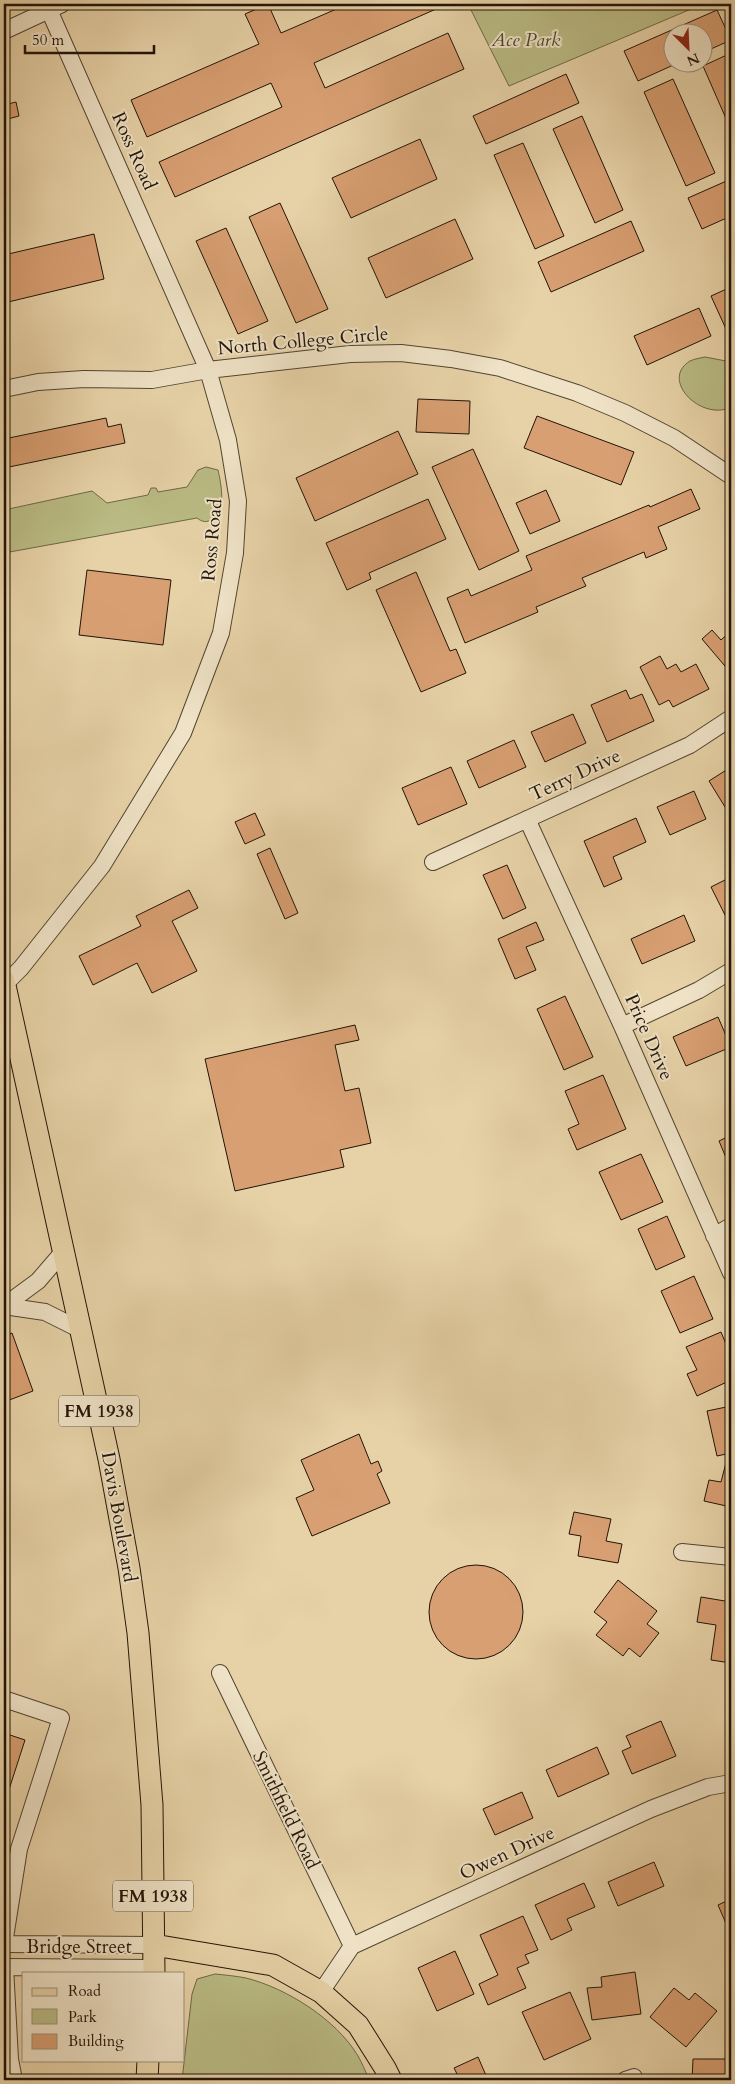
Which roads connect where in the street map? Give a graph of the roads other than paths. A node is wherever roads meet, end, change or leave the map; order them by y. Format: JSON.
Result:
{"nodes":[{"id":1,"x":55,"y":7,"type":"edge"},
{"id":2,"x":4,"y":31,"type":"edge"},
{"id":3,"x":208,"y":370,"type":"junction"},
{"id":4,"x":4,"y":389,"type":"edge"},
{"id":5,"x":731,"y":476,"type":"edge"},
{"id":6,"x":731,"y":718,"type":"edge"},
{"id":7,"x":527,"y":819,"type":"junction"},
{"id":8,"x":433,"y":862,"type":"dead end"},
{"id":9,"x":731,"y":971,"type":"edge"},
{"id":10,"x":4,"y":982,"type":"edge"},
{"id":11,"x":622,"y":1026,"type":"junction"},
{"id":12,"x":731,"y":1226,"type":"edge"},
{"id":13,"x":714,"y":1236,"type":"junction"},
{"id":14,"x":64,"y":1252,"type":"junction"},
{"id":15,"x":731,"y":1273,"type":"edge"},
{"id":16,"x":81,"y":1330,"type":"junction"},
{"id":17,"x":682,"y":1552,"type":"dead end"},
{"id":18,"x":731,"y":1557,"type":"edge"},
{"id":19,"x":220,"y":1674,"type":"dead end"},
{"id":20,"x":4,"y":1699,"type":"edge"},
{"id":21,"x":731,"y":1783,"type":"edge"},
{"id":22,"x":4,"y":1944,"type":"edge"},
{"id":23,"x":154,"y":1945,"type":"junction"},
{"id":24,"x":352,"y":1946,"type":"junction"},
{"id":25,"x":199,"y":1953,"type":"junction"},
{"id":26,"x":5,"y":1967,"type":"edge"},
{"id":27,"x":154,"y":1970,"type":"edge"},
{"id":28,"x":321,"y":1992,"type":"junction"},
{"id":29,"x":148,"y":2062,"type":"edge"},
{"id":30,"x":14,"y":2080,"type":"edge"},
{"id":31,"x":147,"y":2080,"type":"edge"},
{"id":32,"x":390,"y":2080,"type":"edge"}],
"edges":[{"from":1,"to":2,"type":"street"},
{"from":1,"to":3,"type":"street","name":"Ross Road"},
{"from":3,"to":4,"type":"street","name":"North College Circle"},
{"from":3,"to":5,"type":"street","name":"North College Circle"},
{"from":3,"to":10,"type":"street","name":"Ross Road"},
{"from":6,"to":7,"type":"street","name":"Terry Drive"},
{"from":7,"to":8,"type":"street","name":"Terry Drive"},
{"from":7,"to":11,"type":"street","name":"Price Drive"},
{"from":9,"to":11,"type":"street"},
{"from":10,"to":14,"type":"main road","name":"Davis Boulevard","number":"FM 1938"},
{"from":11,"to":13,"type":"street","name":"Price Drive"},
{"from":12,"to":13,"type":"street"},
{"from":13,"to":15,"type":"street","name":"Price Drive"},
{"from":14,"to":16,"type":"main road","name":"Davis Boulevard","number":"FM 1938"},
{"from":14,"to":16,"type":"street"},
{"from":16,"to":23,"type":"main road","name":"Davis Boulevard","number":"FM 1938"},
{"from":17,"to":18,"type":"street"},
{"from":19,"to":24,"type":"street","name":"Smithfield Road"},
{"from":20,"to":22,"type":"street"},
{"from":21,"to":24,"type":"street","name":"Owen Drive"},
{"from":22,"to":23,"type":"street","name":"Bridge Street"},
{"from":23,"to":25,"type":"main road"},
{"from":23,"to":27,"type":"main road","name":"Davis Boulevard","number":"FM 1938"},
{"from":24,"to":28,"type":"street"},
{"from":25,"to":27,"type":"main road"},
{"from":25,"to":28,"type":"main road"},
{"from":26,"to":27,"type":"street","name":"Bridge Street"},
{"from":26,"to":30,"type":"street"},
{"from":28,"to":32,"type":"main road"},
{"from":29,"to":31,"type":"main road"}]}
